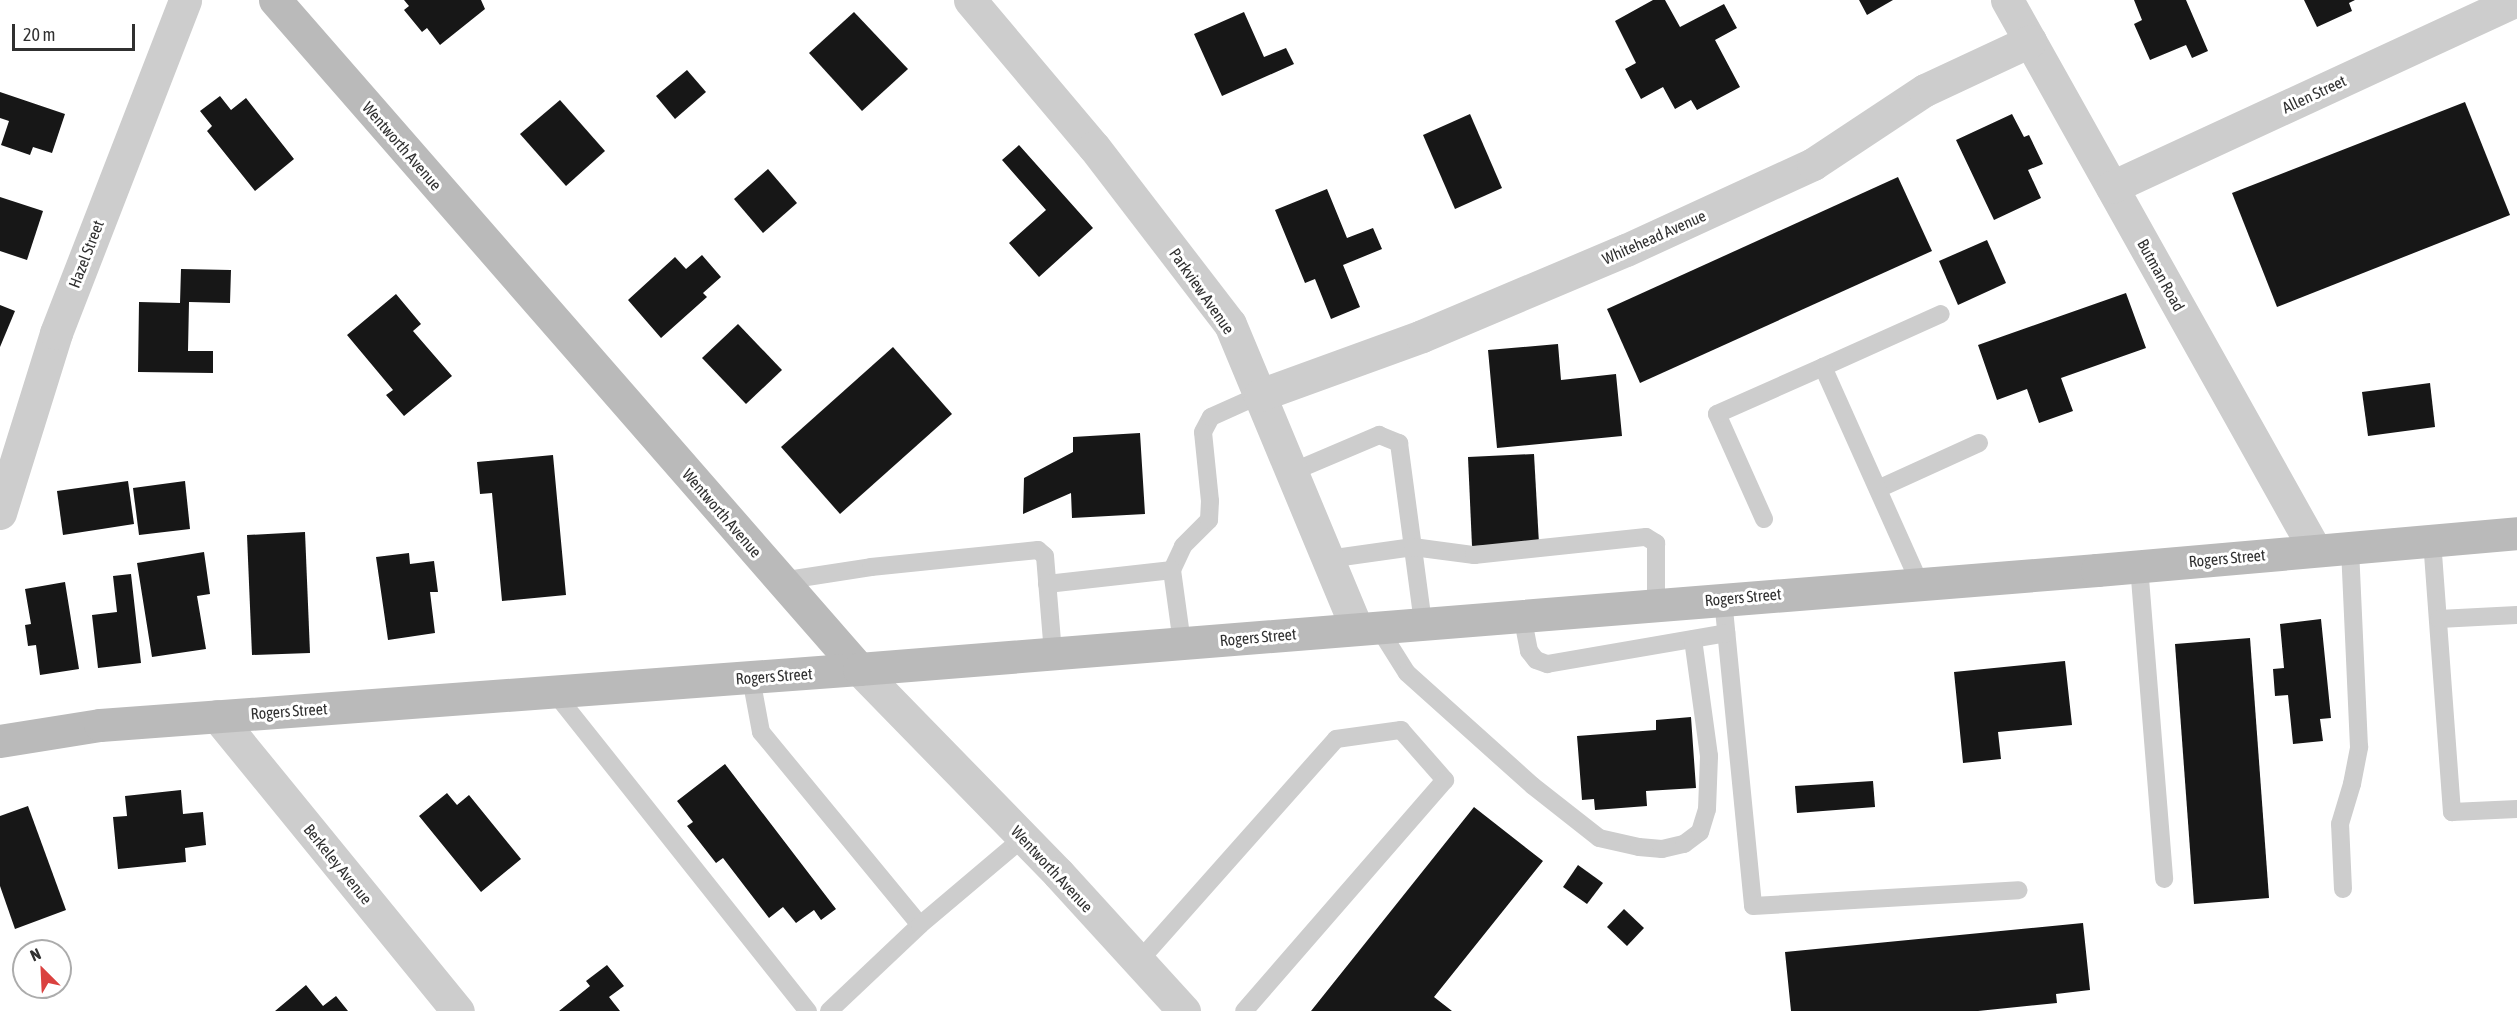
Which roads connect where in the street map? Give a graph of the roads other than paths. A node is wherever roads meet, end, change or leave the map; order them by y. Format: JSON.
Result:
{"nodes":[{"id":1,"x":185,"y":0,"type":"edge"},
{"id":2,"x":275,"y":0,"type":"edge"},
{"id":3,"x":970,"y":0,"type":"edge"},
{"id":4,"x":2007,"y":0,"type":"edge"},
{"id":5,"x":2517,"y":0,"type":"edge"},
{"id":6,"x":2030,"y":41,"type":"junction"},
{"id":7,"x":2112,"y":187,"type":"junction"},
{"id":8,"x":1941,"y":314,"type":"dead end"},
{"id":9,"x":1823,"y":367,"type":"junction"},
{"id":10,"x":1260,"y":395,"type":"junction"},
{"id":11,"x":1979,"y":444,"type":"dead end"},
{"id":12,"x":1292,"y":472,"type":"junction"},
{"id":13,"x":1878,"y":489,"type":"junction"},
{"id":14,"x":0,"y":513,"type":"edge"},
{"id":15,"x":1764,"y":519,"type":"dead end"},
{"id":16,"x":2517,"y":532,"type":"edge"},
{"id":17,"x":2432,"y":540,"type":"junction"},
{"id":18,"x":2350,"y":547,"type":"junction"},
{"id":19,"x":1413,"y":548,"type":"junction"},
{"id":20,"x":2315,"y":550,"type":"junction"},
{"id":21,"x":1328,"y":559,"type":"junction"},
{"id":22,"x":2139,"y":566,"type":"junction"},
{"id":23,"x":1172,"y":570,"type":"junction"},
{"id":24,"x":781,"y":581,"type":"junction"},
{"id":25,"x":1919,"y":582,"type":"junction"},
{"id":26,"x":1047,"y":584,"type":"junction"},
{"id":27,"x":1723,"y":598,"type":"junction"},
{"id":28,"x":1656,"y":605,"type":"junction"},
{"id":29,"x":1522,"y":615,"type":"junction"},
{"id":30,"x":2517,"y":615,"type":"edge"},
{"id":31,"x":2439,"y":619,"type":"junction"},
{"id":32,"x":1423,"y":624,"type":"junction"},
{"id":33,"x":1367,"y":628,"type":"junction"},
{"id":34,"x":1726,"y":633,"type":"junction"},
{"id":35,"x":1693,"y":639,"type":"junction"},
{"id":36,"x":1182,"y":643,"type":"junction"},
{"id":37,"x":1053,"y":654,"type":"junction"},
{"id":38,"x":859,"y":669,"type":"junction"},
{"id":39,"x":751,"y":678,"type":"junction"},
{"id":40,"x":554,"y":692,"type":"junction"},
{"id":41,"x":217,"y":716,"type":"junction"},
{"id":42,"x":0,"y":741,"type":"edge"},
{"id":43,"x":2517,"y":809,"type":"edge"},
{"id":44,"x":1023,"y":838,"type":"junction"},
{"id":45,"x":2164,"y":879,"type":"dead end"},
{"id":46,"x":2343,"y":889,"type":"dead end"},
{"id":47,"x":2019,"y":890,"type":"dead end"},
{"id":48,"x":920,"y":925,"type":"junction"},
{"id":49,"x":1138,"y":961,"type":"junction"},
{"id":50,"x":458,"y":1011,"type":"edge"},
{"id":51,"x":808,"y":1011,"type":"edge"},
{"id":52,"x":829,"y":1011,"type":"edge"},
{"id":53,"x":1184,"y":1011,"type":"edge"},
{"id":54,"x":1244,"y":1011,"type":"edge"}],
"edges":[{"from":1,"to":14,"type":"street","name":"Hazel Street"},
{"from":2,"to":24,"type":"main road","name":"Wentworth Avenue"},
{"from":3,"to":10,"type":"street","name":"Parkview Avenue"},
{"from":4,"to":6,"type":"street","name":"Butman Road"},
{"from":5,"to":7,"type":"street","name":"Allen Street"},
{"from":6,"to":7,"type":"street","name":"Butman Road"},
{"from":6,"to":10,"type":"street","name":"Whitehead Avenue"},
{"from":7,"to":20,"type":"street","name":"Butman Road"},
{"from":8,"to":9,"type":"lane"},
{"from":9,"to":13,"type":"lane"},
{"from":9,"to":15,"type":"lane"},
{"from":10,"to":12,"type":"street","name":"Parkview Avenue"},
{"from":10,"to":23,"type":"lane"},
{"from":11,"to":13,"type":"lane"},
{"from":12,"to":19,"type":"lane"},
{"from":12,"to":21,"type":"street","name":"Parkview Avenue"},
{"from":13,"to":25,"type":"lane"},
{"from":16,"to":17,"type":"main road","name":"Rogers Street"},
{"from":17,"to":18,"type":"main road","name":"Rogers Street"},
{"from":17,"to":31,"type":"lane"},
{"from":18,"to":20,"type":"main road","name":"Rogers Street"},
{"from":18,"to":46,"type":"lane"},
{"from":19,"to":21,"type":"lane"},
{"from":19,"to":28,"type":"lane"},
{"from":19,"to":32,"type":"lane"},
{"from":20,"to":22,"type":"main road","name":"Rogers Street"},
{"from":21,"to":33,"type":"street","name":"Parkview Avenue"},
{"from":22,"to":25,"type":"main road","name":"Rogers Street"},
{"from":22,"to":45,"type":"lane"},
{"from":23,"to":26,"type":"lane"},
{"from":23,"to":36,"type":"lane"},
{"from":24,"to":26,"type":"lane"},
{"from":24,"to":38,"type":"main road","name":"Wentworth Avenue"},
{"from":25,"to":27,"type":"main road","name":"Rogers Street"},
{"from":26,"to":37,"type":"lane"},
{"from":27,"to":28,"type":"main road","name":"Rogers Street"},
{"from":27,"to":34,"type":"lane"},
{"from":28,"to":29,"type":"main road","name":"Rogers Street"},
{"from":29,"to":32,"type":"main road","name":"Rogers Street"},
{"from":29,"to":35,"type":"lane"},
{"from":30,"to":31,"type":"lane"},
{"from":31,"to":43,"type":"lane"},
{"from":32,"to":33,"type":"main road","name":"Rogers Street"},
{"from":33,"to":35,"type":"lane"},
{"from":33,"to":36,"type":"main road","name":"Rogers Street"},
{"from":34,"to":35,"type":"lane"},
{"from":34,"to":47,"type":"lane"},
{"from":36,"to":37,"type":"main road","name":"Rogers Street"},
{"from":37,"to":38,"type":"main road","name":"Rogers Street"},
{"from":38,"to":39,"type":"main road","name":"Rogers Street"},
{"from":38,"to":44,"type":"street","name":"Wentworth Avenue"},
{"from":39,"to":40,"type":"main road","name":"Rogers Street"},
{"from":39,"to":48,"type":"lane"},
{"from":40,"to":41,"type":"main road","name":"Rogers Street"},
{"from":40,"to":51,"type":"lane"},
{"from":41,"to":42,"type":"main road","name":"Rogers Street"},
{"from":41,"to":50,"type":"street","name":"Berkeley Avenue"},
{"from":44,"to":48,"type":"lane"},
{"from":44,"to":49,"type":"street","name":"Wentworth Avenue"},
{"from":48,"to":52,"type":"lane"},
{"from":49,"to":53,"type":"street","name":"Wentworth Avenue"},
{"from":49,"to":54,"type":"lane"}]}
